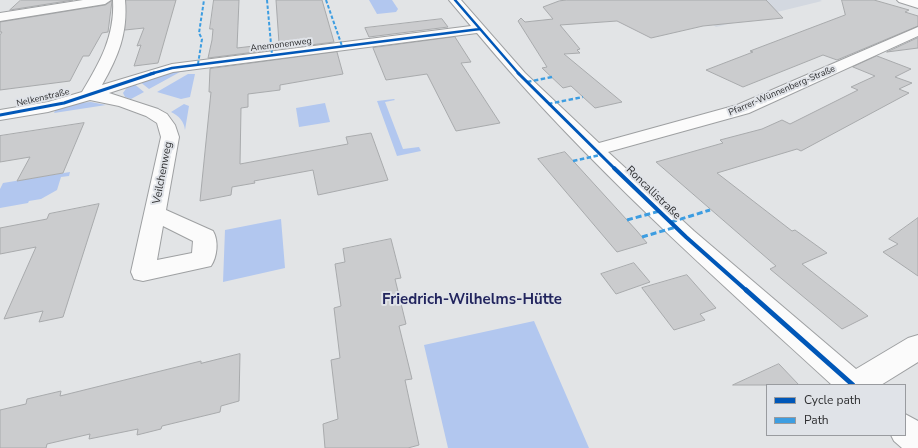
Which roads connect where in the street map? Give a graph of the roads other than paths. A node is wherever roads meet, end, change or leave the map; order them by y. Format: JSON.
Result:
{"nodes":[{"id":1,"x":105,"y":0,"type":"edge"},
{"id":2,"x":119,"y":0,"type":"edge"},
{"id":3,"x":455,"y":0,"type":"edge"},
{"id":4,"x":903,"y":0,"type":"edge"},
{"id":5,"x":918,"y":4,"type":"edge"},
{"id":6,"x":0,"y":17,"type":"edge"},
{"id":7,"x":480,"y":29,"type":"junction"},
{"id":8,"x":918,"y":31,"type":"edge"},
{"id":9,"x":88,"y":95,"type":"junction"},
{"id":10,"x":0,"y":115,"type":"edge"},
{"id":11,"x":595,"y":150,"type":"junction"},
{"id":12,"x":155,"y":213,"type":"dead end"},
{"id":13,"x":918,"y":347,"type":"edge"},
{"id":14,"x":854,"y":384,"type":"edge"},
{"id":15,"x":857,"y":384,"type":"edge"},
{"id":16,"x":906,"y":431,"type":"edge"},
{"id":17,"x":918,"y":441,"type":"edge"}],
"edges":[{"from":1,"to":6,"type":"street"},
{"from":2,"to":9,"type":"street"},
{"from":3,"to":7,"type":"street","name":"Roncallistraße"},
{"from":4,"to":5,"type":"street"},
{"from":7,"to":9,"type":"street","name":"Anemonenweg"},
{"from":7,"to":11,"type":"street","name":"Roncallistraße"},
{"from":8,"to":11,"type":"street","name":"Pfarrer-Wünnenberg-Straße"},
{"from":9,"to":10,"type":"street","name":"Nelkenstraße"},
{"from":9,"to":12,"type":"street","name":"Veilchenweg"},
{"from":11,"to":14,"type":"street","name":"Roncallistraße"},
{"from":13,"to":15,"type":"street"},
{"from":16,"to":17,"type":"street"}]}
